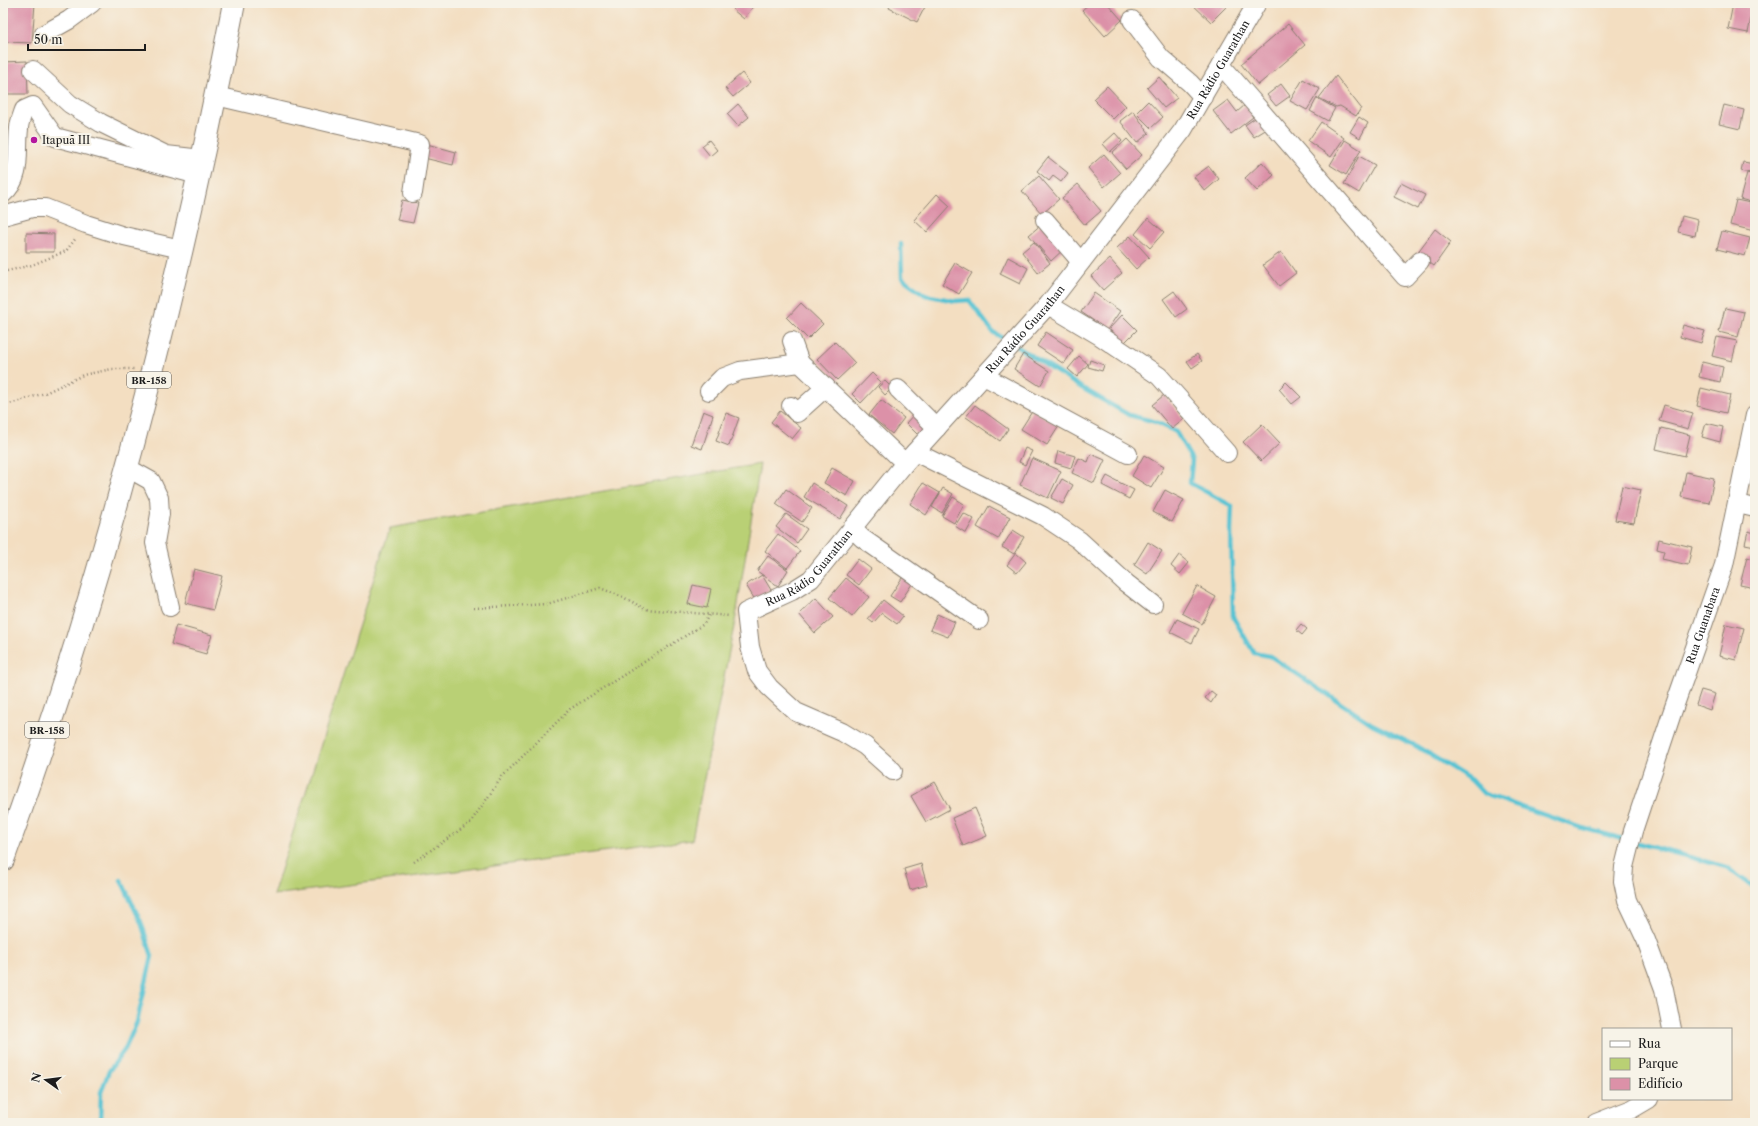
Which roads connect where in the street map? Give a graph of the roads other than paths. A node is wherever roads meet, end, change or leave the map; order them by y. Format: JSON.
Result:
{"nodes":[{"id":1,"x":92,"y":3,"type":"edge"},
{"id":2,"x":234,"y":3,"type":"edge"},
{"id":3,"x":1257,"y":3,"type":"edge"},
{"id":4,"x":1132,"y":20,"type":"dead end"},
{"id":5,"x":44,"y":34,"type":"dead end"},
{"id":6,"x":1221,"y":65,"type":"junction"},
{"id":7,"x":32,"y":70,"type":"dead end"},
{"id":8,"x":216,"y":96,"type":"junction"},
{"id":9,"x":1203,"y":97,"type":"junction"},
{"id":10,"x":200,"y":167,"type":"junction"},
{"id":11,"x":413,"y":193,"type":"dead end"},
{"id":12,"x":3,"y":194,"type":"edge"},
{"id":13,"x":3,"y":216,"type":"edge"},
{"id":14,"x":1045,"y":220,"type":"dead end"},
{"id":15,"x":181,"y":248,"type":"junction"},
{"id":16,"x":1420,"y":261,"type":"dead end"},
{"id":17,"x":1081,"y":262,"type":"junction"},
{"id":18,"x":1048,"y":305,"type":"junction"},
{"id":19,"x":792,"y":341,"type":"dead end"},
{"id":20,"x":800,"y":363,"type":"junction"},
{"id":21,"x":984,"y":376,"type":"junction"},
{"id":22,"x":826,"y":387,"type":"junction"},
{"id":23,"x":898,"y":389,"type":"dead end"},
{"id":24,"x":709,"y":392,"type":"dead end"},
{"id":25,"x":791,"y":406,"type":"dead end"},
{"id":26,"x":1755,"y":415,"type":"edge"},
{"id":27,"x":936,"y":428,"type":"junction"},
{"id":28,"x":1227,"y":453,"type":"dead end"},
{"id":29,"x":1128,"y":454,"type":"dead end"},
{"id":30,"x":910,"y":458,"type":"junction"},
{"id":31,"x":126,"y":467,"type":"junction"},
{"id":32,"x":1738,"y":504,"type":"junction"},
{"id":33,"x":1755,"y":508,"type":"edge"},
{"id":34,"x":852,"y":528,"type":"junction"},
{"id":35,"x":1153,"y":604,"type":"dead end"},
{"id":36,"x":170,"y":607,"type":"dead end"},
{"id":37,"x":978,"y":620,"type":"dead end"},
{"id":38,"x":893,"y":771,"type":"dead end"},
{"id":39,"x":3,"y":860,"type":"edge"},
{"id":40,"x":1672,"y":1028,"type":"edge"},
{"id":41,"x":1647,"y":1100,"type":"edge"},
{"id":42,"x":1596,"y":1123,"type":"edge"}],
"edges":[{"from":1,"to":5,"type":"street"},
{"from":2,"to":8,"type":"highway","number":"BR-158"},
{"from":3,"to":6,"type":"street","name":"Rua Rádio Guarathan"},
{"from":4,"to":9,"type":"street"},
{"from":6,"to":9,"type":"street","name":"Rua Rádio Guarathan"},
{"from":6,"to":16,"type":"street"},
{"from":7,"to":10,"type":"street"},
{"from":8,"to":10,"type":"highway","number":"BR-158"},
{"from":8,"to":11,"type":"street"},
{"from":9,"to":17,"type":"street","name":"Rua Rádio Guarathan"},
{"from":10,"to":12,"type":"street"},
{"from":10,"to":15,"type":"highway","number":"BR-158"},
{"from":13,"to":15,"type":"street"},
{"from":14,"to":17,"type":"street"},
{"from":15,"to":31,"type":"highway","number":"BR-158"},
{"from":17,"to":18,"type":"street","name":"Rua Rádio Guarathan"},
{"from":18,"to":21,"type":"street","name":"Rua Rádio Guarathan"},
{"from":18,"to":28,"type":"street"},
{"from":19,"to":20,"type":"street"},
{"from":20,"to":22,"type":"street"},
{"from":20,"to":24,"type":"street"},
{"from":21,"to":27,"type":"street","name":"Rua Rádio Guarathan"},
{"from":21,"to":29,"type":"street"},
{"from":22,"to":25,"type":"street"},
{"from":22,"to":30,"type":"street"},
{"from":23,"to":27,"type":"street"},
{"from":26,"to":32,"type":"street","name":"Rua Guanabara"},
{"from":27,"to":30,"type":"street","name":"Rua Rádio Guarathan"},
{"from":30,"to":34,"type":"street","name":"Rua Rádio Guarathan"},
{"from":30,"to":35,"type":"street"},
{"from":31,"to":36,"type":"street"},
{"from":31,"to":39,"type":"highway","number":"BR-158"},
{"from":32,"to":33,"type":"street"},
{"from":32,"to":40,"type":"street","name":"Rua Guanabara"},
{"from":34,"to":37,"type":"street"},
{"from":34,"to":38,"type":"street","name":"Rua Rádio Guarathan"},
{"from":41,"to":42,"type":"street"}]}
